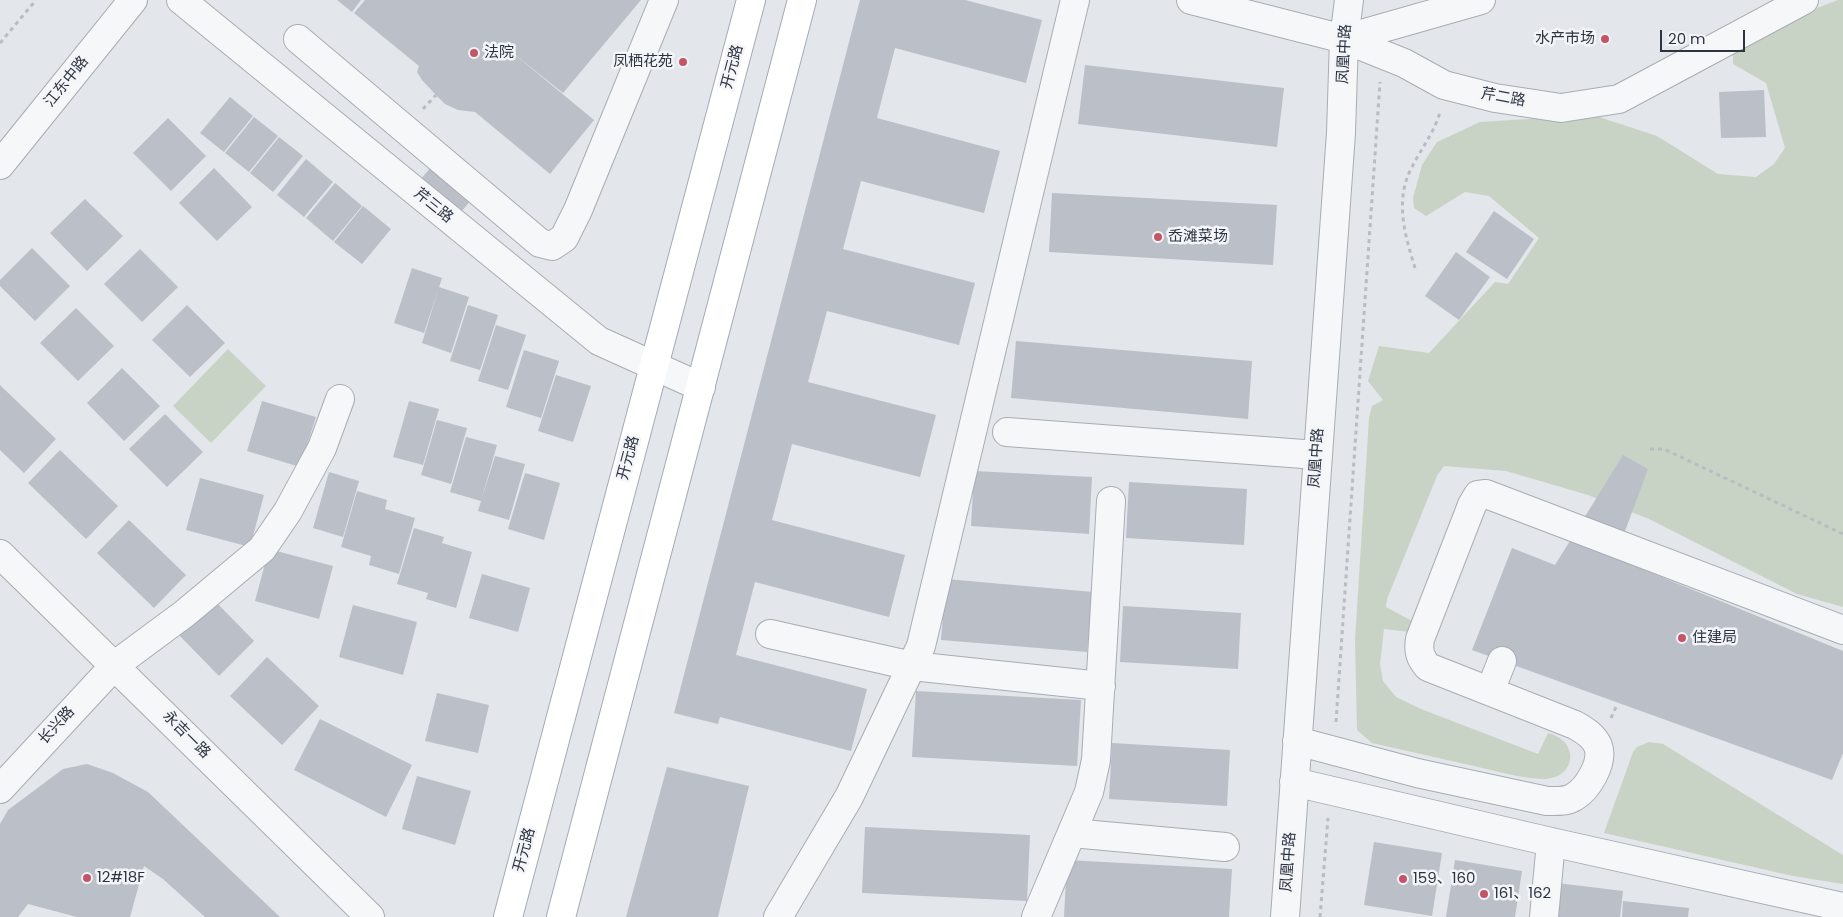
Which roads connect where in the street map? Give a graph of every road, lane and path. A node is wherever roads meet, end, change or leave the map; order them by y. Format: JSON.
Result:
{"nodes":[{"id":1,"x":36,"y":0,"type":"edge"},
{"id":2,"x":133,"y":0,"type":"edge"},
{"id":3,"x":181,"y":0,"type":"edge"},
{"id":4,"x":664,"y":0,"type":"edge"},
{"id":5,"x":751,"y":0,"type":"edge"},
{"id":6,"x":802,"y":0,"type":"edge"},
{"id":7,"x":1075,"y":0,"type":"edge"},
{"id":8,"x":1191,"y":0,"type":"edge"},
{"id":9,"x":1349,"y":0,"type":"edge"},
{"id":10,"x":1481,"y":0,"type":"edge"},
{"id":11,"x":1804,"y":0,"type":"edge"},
{"id":12,"x":298,"y":40,"type":"dead end"},
{"id":13,"x":1344,"y":40,"type":"junction"},
{"id":14,"x":0,"y":43,"type":"edge"},
{"id":15,"x":1382,"y":54,"type":"junction"},
{"id":16,"x":1444,"y":85,"type":"junction"},
{"id":17,"x":405,"y":130,"type":"junction"},
{"id":18,"x":378,"y":161,"type":"junction"},
{"id":19,"x":0,"y":165,"type":"edge"},
{"id":20,"x":1415,"y":268,"type":"dead end"},
{"id":21,"x":654,"y":365,"type":"junction"},
{"id":22,"x":701,"y":387,"type":"junction"},
{"id":23,"x":340,"y":399,"type":"dead end"},
{"id":24,"x":1007,"y":432,"type":"dead end"},
{"id":25,"x":1650,"y":449,"type":"dead end"},
{"id":26,"x":1317,"y":454,"type":"junction"},
{"id":27,"x":1110,"y":501,"type":"dead end"},
{"id":28,"x":1843,"y":534,"type":"edge"},
{"id":29,"x":0,"y":554,"type":"edge"},
{"id":30,"x":1843,"y":630,"type":"edge"},
{"id":31,"x":770,"y":634,"type":"dead end"},
{"id":32,"x":1502,"y":661,"type":"dead end"},
{"id":33,"x":115,"y":665,"type":"junction"},
{"id":34,"x":912,"y":666,"type":"junction"},
{"id":35,"x":1101,"y":686,"type":"junction"},
{"id":36,"x":1490,"y":691,"type":"junction"},
{"id":37,"x":1297,"y":741,"type":"junction"},
{"id":38,"x":1334,"y":751,"type":"junction"},
{"id":39,"x":1294,"y":782,"type":"junction"},
{"id":40,"x":0,"y":789,"type":"edge"},
{"id":41,"x":1330,"y":790,"type":"junction"},
{"id":42,"x":1072,"y":833,"type":"junction"},
{"id":43,"x":1551,"y":842,"type":"junction"},
{"id":44,"x":1225,"y":847,"type":"dead end"},
{"id":45,"x":1843,"y":907,"type":"edge"},
{"id":46,"x":370,"y":917,"type":"edge"},
{"id":47,"x":508,"y":917,"type":"edge"},
{"id":48,"x":561,"y":917,"type":"edge"},
{"id":49,"x":778,"y":917,"type":"edge"},
{"id":50,"x":1036,"y":917,"type":"edge"},
{"id":51,"x":1285,"y":917,"type":"edge"},
{"id":52,"x":1320,"y":917,"type":"edge"},
{"id":53,"x":1544,"y":917,"type":"edge"}],
"edges":[{"from":1,"to":14,"type":"path"},
{"from":2,"to":19,"type":"street","name":"江东中路"},
{"from":3,"to":18,"type":"street","name":"芹三路"},
{"from":4,"to":17,"type":"street"},
{"from":5,"to":21,"type":"main road","name":"开元路"},
{"from":6,"to":22,"type":"main road"},
{"from":7,"to":34,"type":"street"},
{"from":8,"to":13,"type":"street","name":"芹二路"},
{"from":9,"to":13,"type":"street","name":"凤凰中路"},
{"from":10,"to":13,"type":"street"},
{"from":11,"to":16,"type":"street","name":"芹二路"},
{"from":12,"to":17,"type":"street"},
{"from":13,"to":15,"type":"street","name":"芹二路"},
{"from":13,"to":26,"type":"street","name":"凤凰中路"},
{"from":15,"to":16,"type":"street","name":"芹二路"},
{"from":15,"to":38,"type":"path"},
{"from":16,"to":20,"type":"path"},
{"from":17,"to":18,"type":"street"},
{"from":18,"to":21,"type":"street","name":"芹三路"},
{"from":21,"to":22,"type":"street","name":"芹三路"},
{"from":21,"to":47,"type":"main road","name":"开元路"},
{"from":22,"to":48,"type":"main road"},
{"from":23,"to":33,"type":"street","name":"长兴路"},
{"from":24,"to":26,"type":"street"},
{"from":25,"to":28,"type":"path"},
{"from":26,"to":37,"type":"street","name":"凤凰中路"},
{"from":27,"to":35,"type":"street"},
{"from":29,"to":33,"type":"street","name":"永吉一路"},
{"from":30,"to":36,"type":"street"},
{"from":31,"to":34,"type":"street"},
{"from":32,"to":36,"type":"street"},
{"from":33,"to":40,"type":"street","name":"长兴路"},
{"from":33,"to":46,"type":"street","name":"永吉一路"},
{"from":34,"to":35,"type":"street"},
{"from":34,"to":49,"type":"street"},
{"from":35,"to":42,"type":"street"},
{"from":36,"to":38,"type":"street"},
{"from":37,"to":38,"type":"street"},
{"from":37,"to":39,"type":"street","name":"凤凰中路"},
{"from":39,"to":41,"type":"street"},
{"from":39,"to":51,"type":"street","name":"凤凰中路"},
{"from":41,"to":43,"type":"street"},
{"from":41,"to":52,"type":"path"},
{"from":42,"to":44,"type":"street"},
{"from":42,"to":50,"type":"street"},
{"from":43,"to":45,"type":"street"},
{"from":43,"to":53,"type":"street"}]}
